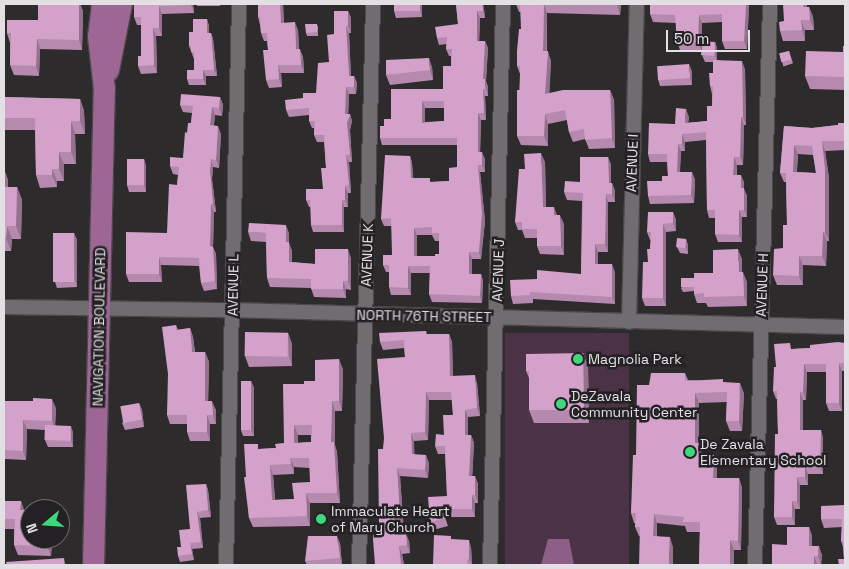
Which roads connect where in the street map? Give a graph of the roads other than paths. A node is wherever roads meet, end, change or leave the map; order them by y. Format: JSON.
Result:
{"nodes":[{"id":1,"x":102,"y":4,"type":"edge"},
{"id":2,"x":121,"y":4,"type":"edge"},
{"id":3,"x":239,"y":4,"type":"edge"},
{"id":4,"x":373,"y":4,"type":"edge"},
{"id":5,"x":503,"y":4,"type":"edge"},
{"id":6,"x":637,"y":4,"type":"edge"},
{"id":7,"x":770,"y":4,"type":"edge"},
{"id":8,"x":104,"y":90,"type":"junction"},
{"id":9,"x":4,"y":307,"type":"edge"},
{"id":10,"x":100,"y":310,"type":"junction"},
{"id":11,"x":232,"y":310,"type":"junction"},
{"id":12,"x":365,"y":315,"type":"junction"},
{"id":13,"x":496,"y":318,"type":"junction"},
{"id":14,"x":629,"y":322,"type":"junction"},
{"id":15,"x":761,"y":326,"type":"junction"},
{"id":16,"x":845,"y":327,"type":"edge"},
{"id":17,"x":93,"y":565,"type":"edge"},
{"id":18,"x":226,"y":565,"type":"edge"},
{"id":19,"x":359,"y":565,"type":"edge"},
{"id":20,"x":490,"y":565,"type":"edge"},
{"id":21,"x":755,"y":565,"type":"edge"}],
"edges":[{"from":1,"to":8,"type":"main road","name":"NAVIGATION BOULEVARD"},
{"from":2,"to":8,"type":"main road","name":"NAVIGATION BOULEVARD"},
{"from":3,"to":11,"type":"street","name":"AVENUE L"},
{"from":4,"to":12,"type":"street","name":"AVENUE K"},
{"from":5,"to":13,"type":"street","name":"AVENUE J"},
{"from":6,"to":14,"type":"street","name":"AVENUE I"},
{"from":7,"to":15,"type":"street","name":"AVENUE H"},
{"from":8,"to":10,"type":"main road","name":"NAVIGATION BOULEVARD"},
{"from":9,"to":10,"type":"street","name":"NORTH 76TH STREET"},
{"from":10,"to":11,"type":"street","name":"NORTH 76TH STREET"},
{"from":10,"to":17,"type":"main road","name":"NAVIGATION BOULEVARD"},
{"from":11,"to":12,"type":"street","name":"NORTH 76TH STREET"},
{"from":11,"to":18,"type":"street","name":"AVENUE L"},
{"from":12,"to":13,"type":"street","name":"NORTH 76TH STREET"},
{"from":12,"to":19,"type":"street","name":"AVENUE K"},
{"from":13,"to":14,"type":"street","name":"NORTH 76TH STREET"},
{"from":13,"to":20,"type":"street","name":"AVENUE J"},
{"from":14,"to":15,"type":"street","name":"NORTH 76TH STREET"},
{"from":15,"to":16,"type":"street","name":"NORTH 76TH STREET"},
{"from":15,"to":21,"type":"street","name":"AVENUE H"}]}
